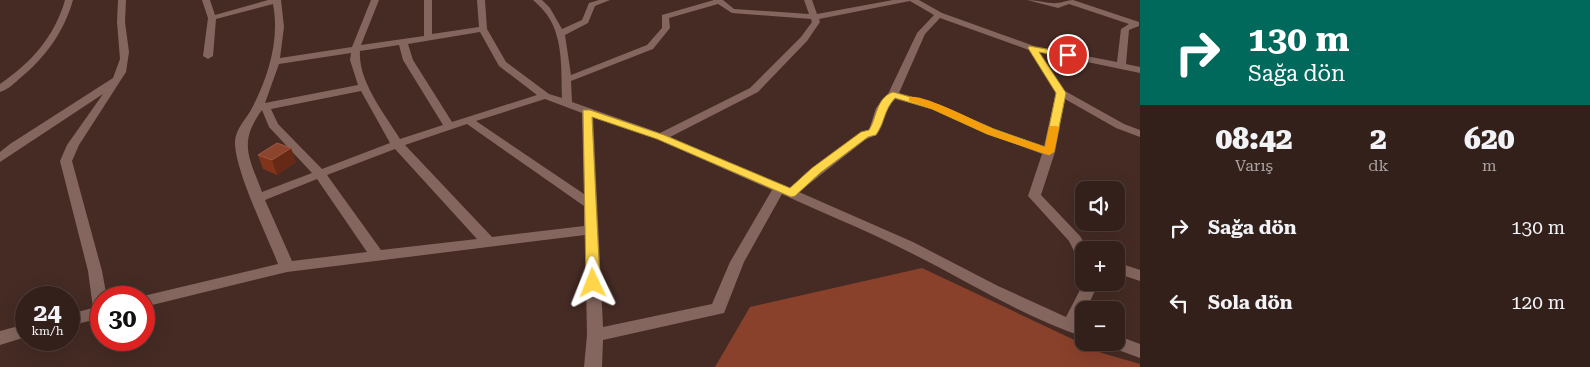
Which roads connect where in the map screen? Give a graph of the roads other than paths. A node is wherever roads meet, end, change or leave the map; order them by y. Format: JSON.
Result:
{"nodes":[{"id":1,"x":69,"y":0,"type":"edge"},
{"id":2,"x":122,"y":0,"type":"edge"},
{"id":3,"x":206,"y":0,"type":"edge"},
{"id":4,"x":277,"y":0,"type":"edge"},
{"id":5,"x":375,"y":0,"type":"edge"},
{"id":6,"x":428,"y":0,"type":"edge"},
{"id":7,"x":481,"y":0,"type":"edge"},
{"id":8,"x":537,"y":0,"type":"edge"},
{"id":9,"x":606,"y":0,"type":"edge"},
{"id":10,"x":808,"y":0,"type":"edge"},
{"id":11,"x":899,"y":0,"type":"edge"},
{"id":12,"x":913,"y":0,"type":"edge"},
{"id":13,"x":1031,"y":0,"type":"edge"},
{"id":14,"x":1069,"y":1,"type":"edge"},
{"id":15,"x":707,"y":2,"type":"edge"},
{"id":16,"x":939,"y":15,"type":"junction"},
{"id":17,"x":814,"y":17,"type":"junction"},
{"id":18,"x":212,"y":18,"type":"junction"},
{"id":19,"x":1139,"y":24,"type":"edge"},
{"id":20,"x":483,"y":29,"type":"junction"},
{"id":21,"x":561,"y":33,"type":"junction"},
{"id":22,"x":428,"y":38,"type":"junction"},
{"id":23,"x":403,"y":42,"type":"junction"},
{"id":24,"x":356,"y":48,"type":"junction"},
{"id":25,"x":1032,"y":48,"type":"junction"},
{"id":26,"x":208,"y":56,"type":"dead end"},
{"id":27,"x":274,"y":62,"type":"junction"},
{"id":28,"x":1121,"y":66,"type":"junction"},
{"id":29,"x":1139,"y":71,"type":"edge"},
{"id":30,"x":117,"y":80,"type":"junction"},
{"id":31,"x":566,"y":80,"type":"junction"},
{"id":32,"x":364,"y":87,"type":"junction"},
{"id":33,"x":0,"y":89,"type":"edge"},
{"id":34,"x":1061,"y":93,"type":"junction"},
{"id":35,"x":893,"y":94,"type":"junction"},
{"id":36,"x":545,"y":96,"type":"junction"},
{"id":37,"x":567,"y":104,"type":"junction"},
{"id":38,"x":261,"y":107,"type":"junction"},
{"id":39,"x":587,"y":112,"type":"junction"},
{"id":40,"x":468,"y":120,"type":"junction"},
{"id":41,"x":449,"y":126,"type":"junction"},
{"id":42,"x":1140,"y":134,"type":"edge"},
{"id":43,"x":661,"y":137,"type":"junction"},
{"id":44,"x":398,"y":144,"type":"junction"},
{"id":45,"x":1049,"y":152,"type":"junction"},
{"id":46,"x":0,"y":158,"type":"edge"},
{"id":47,"x":320,"y":174,"type":"junction"},
{"id":48,"x":785,"y":190,"type":"junction"},
{"id":49,"x":258,"y":198,"type":"junction"},
{"id":50,"x":590,"y":204,"type":"junction"},
{"id":51,"x":591,"y":230,"type":"junction"},
{"id":52,"x":1076,"y":241,"type":"edge"},
{"id":53,"x":489,"y":243,"type":"junction"},
{"id":54,"x":377,"y":255,"type":"junction"},
{"id":55,"x":287,"y":267,"type":"junction"},
{"id":56,"x":1125,"y":270,"type":"edge"},
{"id":57,"x":1140,"y":276,"type":"edge"},
{"id":58,"x":97,"y":286,"type":"edge"},
{"id":59,"x":155,"y":298,"type":"edge"},
{"id":60,"x":1075,"y":328,"type":"edge"},
{"id":61,"x":15,"y":334,"type":"edge"},
{"id":62,"x":595,"y":335,"type":"junction"},
{"id":63,"x":0,"y":338,"type":"edge"},
{"id":64,"x":1125,"y":345,"type":"edge"},
{"id":65,"x":1140,"y":351,"type":"edge"},
{"id":66,"x":593,"y":367,"type":"edge"}],
"edges":[{"from":1,"to":33,"type":"street"},
{"from":2,"to":30,"type":"street"},
{"from":3,"to":18,"type":"street"},
{"from":4,"to":18,"type":"street"},
{"from":4,"to":27,"type":"street"},
{"from":5,"to":24,"type":"street"},
{"from":6,"to":22,"type":"street"},
{"from":7,"to":20,"type":"street"},
{"from":8,"to":21,"type":"street"},
{"from":9,"to":21,"type":"street"},
{"from":10,"to":17,"type":"street"},
{"from":11,"to":17,"type":"street"},
{"from":12,"to":16,"type":"street"},
{"from":13,"to":14,"type":"street"},
{"from":14,"to":19,"type":"street"},
{"from":15,"to":17,"type":"street"},
{"from":15,"to":31,"type":"street"},
{"from":16,"to":25,"type":"street"},
{"from":16,"to":35,"type":"street"},
{"from":17,"to":43,"type":"street"},
{"from":18,"to":26,"type":"street"},
{"from":19,"to":28,"type":"street"},
{"from":20,"to":22,"type":"street"},
{"from":20,"to":36,"type":"street"},
{"from":21,"to":31,"type":"street"},
{"from":22,"to":23,"type":"street"},
{"from":23,"to":24,"type":"street"},
{"from":23,"to":41,"type":"street"},
{"from":24,"to":27,"type":"street"},
{"from":24,"to":32,"type":"street"},
{"from":25,"to":28,"type":"street"},
{"from":25,"to":34,"type":"street"},
{"from":27,"to":38,"type":"street"},
{"from":28,"to":29,"type":"street"},
{"from":30,"to":46,"type":"street"},
{"from":30,"to":58,"type":"street"},
{"from":31,"to":37,"type":"street"},
{"from":32,"to":38,"type":"street"},
{"from":32,"to":44,"type":"street"},
{"from":34,"to":42,"type":"street"},
{"from":34,"to":45,"type":"street"},
{"from":35,"to":45,"type":"street"},
{"from":35,"to":48,"type":"street"},
{"from":36,"to":37,"type":"street"},
{"from":36,"to":40,"type":"street"},
{"from":37,"to":39,"type":"street"},
{"from":38,"to":47,"type":"street"},
{"from":38,"to":49,"type":"street"},
{"from":39,"to":43,"type":"street"},
{"from":39,"to":50,"type":"street"},
{"from":40,"to":41,"type":"street"},
{"from":40,"to":50,"type":"street"},
{"from":41,"to":44,"type":"street"},
{"from":43,"to":48,"type":"street"},
{"from":44,"to":47,"type":"street"},
{"from":44,"to":53,"type":"street"},
{"from":45,"to":52,"type":"street"},
{"from":47,"to":49,"type":"street"},
{"from":47,"to":54,"type":"street"},
{"from":48,"to":60,"type":"street"},
{"from":48,"to":62,"type":"street"},
{"from":49,"to":55,"type":"street"},
{"from":50,"to":51,"type":"street"},
{"from":51,"to":53,"type":"street"},
{"from":51,"to":62,"type":"street"},
{"from":53,"to":54,"type":"street"},
{"from":54,"to":55,"type":"street"},
{"from":55,"to":59,"type":"street"},
{"from":56,"to":57,"type":"street"},
{"from":61,"to":63,"type":"street"},
{"from":62,"to":66,"type":"street"},
{"from":64,"to":65,"type":"street"}]}
